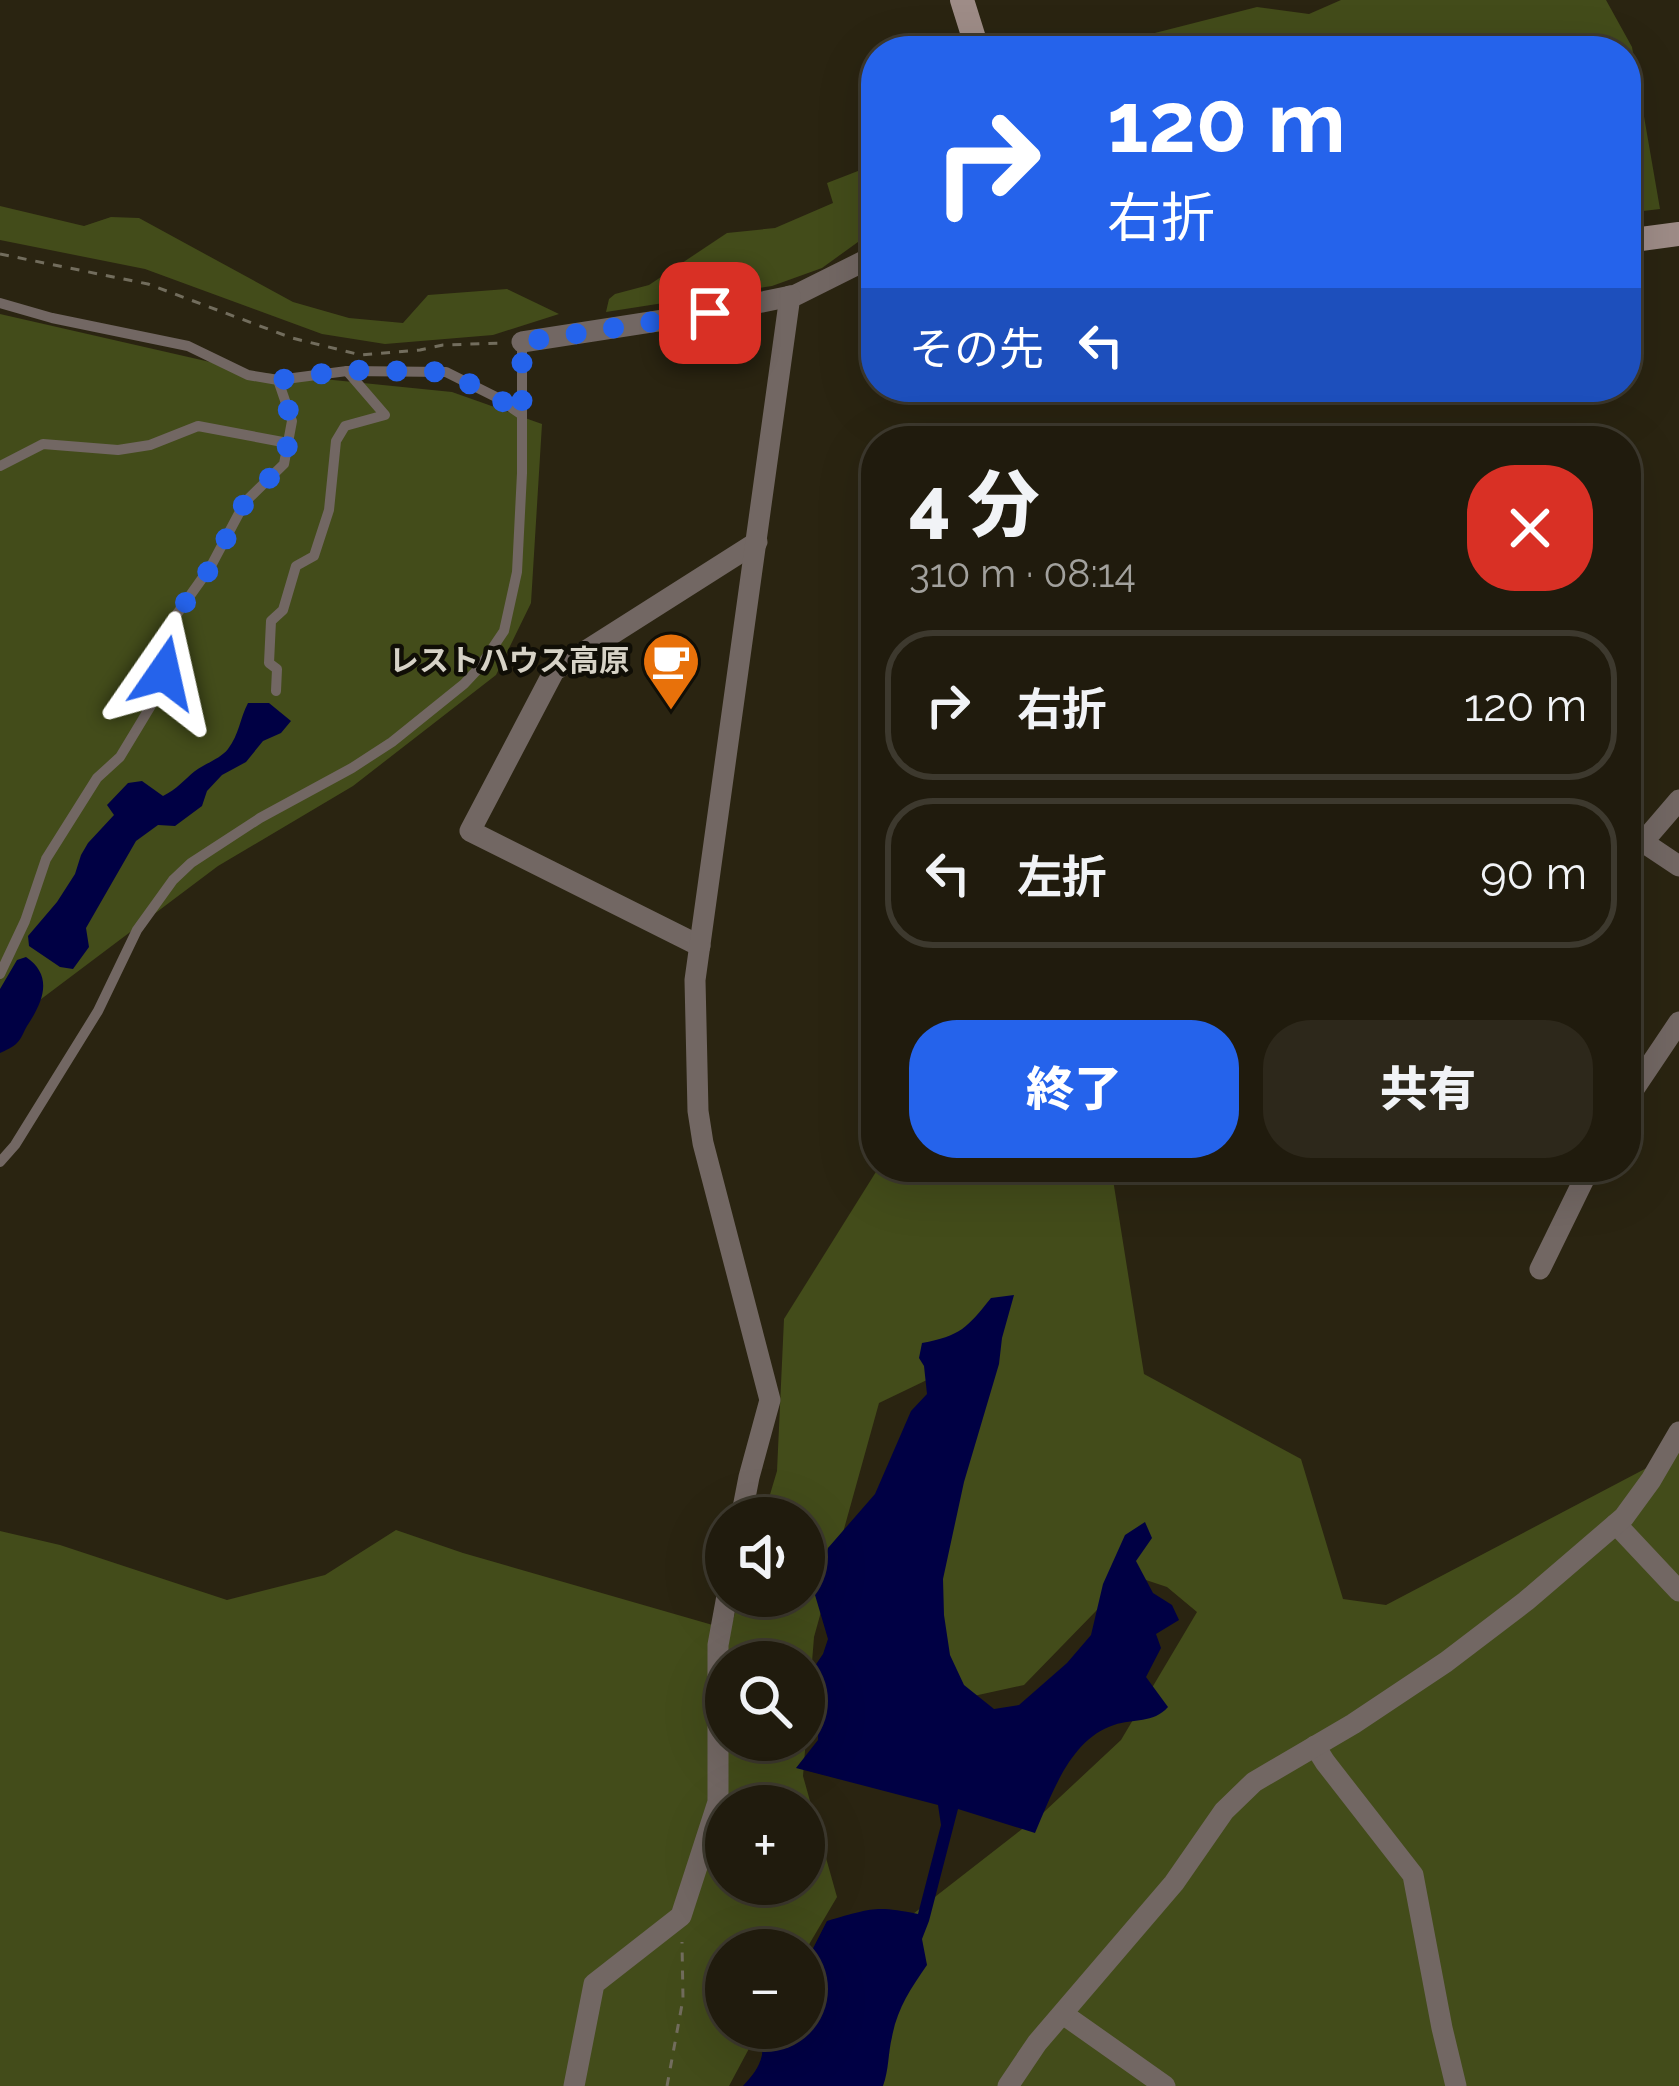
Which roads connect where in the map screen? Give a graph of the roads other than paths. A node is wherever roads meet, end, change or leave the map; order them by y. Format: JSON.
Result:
{"nodes":[{"id":1,"x":962,"y":0,"type":"edge"},
{"id":2,"x":973,"y":36,"type":"edge"},
{"id":3,"x":1679,"y":234,"type":"edge"},
{"id":4,"x":1641,"y":239,"type":"edge"},
{"id":5,"x":861,"y":263,"type":"edge"},
{"id":6,"x":790,"y":296,"type":"junction"},
{"id":7,"x":0,"y":303,"type":"edge"},
{"id":8,"x":522,"y":342,"type":"joint"},
{"id":9,"x":347,"y":370,"type":"junction"},
{"id":10,"x":278,"y":380,"type":"junction"},
{"id":11,"x":522,"y":415,"type":"junction"},
{"id":12,"x":288,"y":443,"type":"junction"},
{"id":13,"x":0,"y":466,"type":"edge"},
{"id":14,"x":757,"y":542,"type":"junction"},
{"id":15,"x":276,"y":691,"type":"dead end"},
{"id":16,"x":1679,"y":800,"type":"edge"},
{"id":17,"x":1679,"y":866,"type":"edge"},
{"id":18,"x":700,"y":946,"type":"junction"},
{"id":19,"x":0,"y":974,"type":"edge"},
{"id":20,"x":1679,"y":1022,"type":"edge"},
{"id":21,"x":1641,"y":1079,"type":"edge"},
{"id":22,"x":0,"y":1162,"type":"edge"},
{"id":23,"x":1582,"y":1182,"type":"edge"},
{"id":24,"x":1540,"y":1269,"type":"dead end"},
{"id":25,"x":1679,"y":1432,"type":"edge"},
{"id":26,"x":746,"y":1497,"type":"edge"},
{"id":27,"x":1616,"y":1524,"type":"junction"},
{"id":28,"x":1679,"y":1591,"type":"edge"},
{"id":29,"x":723,"y":1617,"type":"edge"},
{"id":30,"x":1316,"y":1746,"type":"junction"},
{"id":31,"x":1063,"y":2014,"type":"junction"},
{"id":32,"x":574,"y":2086,"type":"edge"},
{"id":33,"x":1008,"y":2086,"type":"edge"},
{"id":34,"x":1165,"y":2086,"type":"edge"},
{"id":35,"x":1456,"y":2086,"type":"edge"}],
"edges":[{"from":1,"to":2,"type":"main road"},
{"from":3,"to":4,"type":"main road"},
{"from":5,"to":6,"type":"street"},
{"from":6,"to":8,"type":"street"},
{"from":6,"to":14,"type":"street"},
{"from":7,"to":10,"type":"lane"},
{"from":8,"to":11,"type":"lane"},
{"from":9,"to":10,"type":"lane"},
{"from":9,"to":11,"type":"lane"},
{"from":9,"to":15,"type":"lane"},
{"from":10,"to":12,"type":"lane"},
{"from":11,"to":22,"type":"lane"},
{"from":12,"to":13,"type":"lane"},
{"from":12,"to":19,"type":"lane"},
{"from":14,"to":18,"type":"street"},
{"from":14,"to":18,"type":"street"},
{"from":16,"to":17,"type":"street"},
{"from":18,"to":26,"type":"street"},
{"from":20,"to":21,"type":"street"},
{"from":23,"to":24,"type":"street"},
{"from":25,"to":27,"type":"street"},
{"from":27,"to":28,"type":"street"},
{"from":27,"to":30,"type":"street"},
{"from":29,"to":32,"type":"street"},
{"from":30,"to":31,"type":"street"},
{"from":30,"to":35,"type":"street"},
{"from":31,"to":33,"type":"street"},
{"from":31,"to":34,"type":"street"}]}
